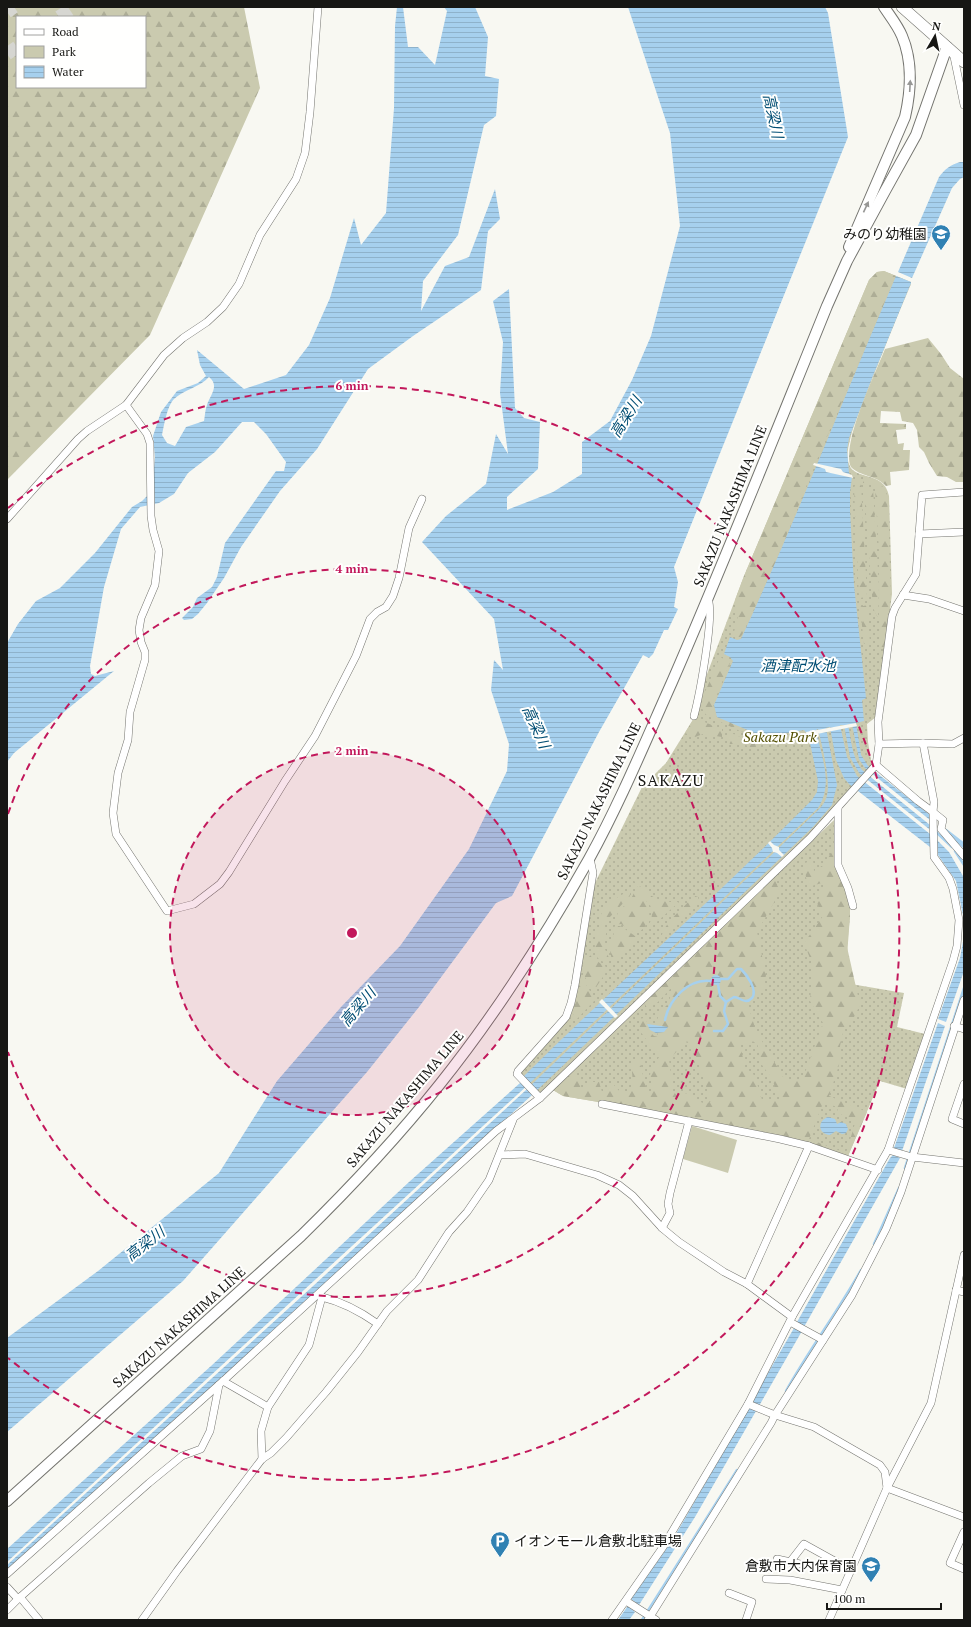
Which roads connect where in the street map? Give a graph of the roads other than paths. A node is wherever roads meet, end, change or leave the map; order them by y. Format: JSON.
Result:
{"nodes":[{"id":1,"x":318,"y":7,"type":"edge"},
{"id":2,"x":884,"y":7,"type":"edge"},
{"id":3,"x":902,"y":7,"type":"edge"},
{"id":4,"x":950,"y":50,"type":"junction"},
{"id":5,"x":964,"y":62,"type":"edge"},
{"id":6,"x":964,"y":106,"type":"edge"},
{"id":7,"x":832,"y":296,"type":"junction"},
{"id":8,"x":126,"y":405,"type":"junction"},
{"id":9,"x":964,"y":492,"type":"edge"},
{"id":10,"x":422,"y":499,"type":"dead end"},
{"id":11,"x":7,"y":519,"type":"edge"},
{"id":12,"x":964,"y":532,"type":"edge"},
{"id":13,"x":919,"y":534,"type":"junction"},
{"id":14,"x":903,"y":595,"type":"junction"},
{"id":15,"x":708,"y":599,"type":"junction"},
{"id":16,"x":964,"y":611,"type":"edge"},
{"id":17,"x":694,"y":716,"type":"dead end"},
{"id":18,"x":964,"y":738,"type":"edge"},
{"id":19,"x":923,"y":743,"type":"junction"},
{"id":20,"x":879,"y":744,"type":"junction"},
{"id":21,"x":875,"y":766,"type":"junction"},
{"id":22,"x":838,"y":808,"type":"junction"},
{"id":23,"x":933,"y":814,"type":"junction"},
{"id":24,"x":949,"y":837,"type":"junction"},
{"id":25,"x":964,"y":850,"type":"edge"},
{"id":26,"x":964,"y":856,"type":"edge"},
{"id":27,"x":590,"y":858,"type":"junction"},
{"id":28,"x":853,"y":906,"type":"dead end"},
{"id":29,"x":964,"y":1000,"type":"edge"},
{"id":30,"x":954,"y":1026,"type":"junction"},
{"id":31,"x":964,"y":1029,"type":"edge"},
{"id":32,"x":964,"y":1084,"type":"edge"},
{"id":33,"x":538,"y":1096,"type":"junction"},
{"id":34,"x":602,"y":1104,"type":"dead end"},
{"id":35,"x":513,"y":1120,"type":"junction"},
{"id":36,"x":689,"y":1121,"type":"junction"},
{"id":37,"x":964,"y":1124,"type":"edge"},
{"id":38,"x":809,"y":1146,"type":"junction"},
{"id":39,"x":890,"y":1150,"type":"junction"},
{"id":40,"x":500,"y":1155,"type":"junction"},
{"id":41,"x":910,"y":1157,"type":"junction"},
{"id":42,"x":964,"y":1163,"type":"edge"},
{"id":43,"x":878,"y":1170,"type":"junction"},
{"id":44,"x":662,"y":1228,"type":"junction"},
{"id":45,"x":964,"y":1255,"type":"edge"},
{"id":46,"x":747,"y":1284,"type":"junction"},
{"id":47,"x":956,"y":1290,"type":"junction"},
{"id":48,"x":964,"y":1292,"type":"edge"},
{"id":49,"x":320,"y":1295,"type":"junction"},
{"id":50,"x":793,"y":1322,"type":"junction"},
{"id":51,"x":378,"y":1324,"type":"junction"},
{"id":52,"x":823,"y":1340,"type":"junction"},
{"id":53,"x":221,"y":1383,"type":"junction"},
{"id":54,"x":748,"y":1404,"type":"junction"},
{"id":55,"x":268,"y":1407,"type":"junction"},
{"id":56,"x":775,"y":1415,"type":"junction"},
{"id":57,"x":262,"y":1459,"type":"junction"},
{"id":58,"x":887,"y":1488,"type":"junction"},
{"id":59,"x":7,"y":1501,"type":"edge"},
{"id":60,"x":964,"y":1517,"type":"edge"},
{"id":61,"x":964,"y":1532,"type":"edge"},
{"id":62,"x":777,"y":1559,"type":"dead end"},
{"id":63,"x":790,"y":1562,"type":"junction"},
{"id":64,"x":800,"y":1564,"type":"dead end"},
{"id":65,"x":964,"y":1569,"type":"edge"},
{"id":66,"x":851,"y":1570,"type":"junction"},
{"id":67,"x":7,"y":1574,"type":"edge"},
{"id":68,"x":766,"y":1579,"type":"dead end"},
{"id":69,"x":7,"y":1587,"type":"edge"},
{"id":70,"x":842,"y":1590,"type":"junction"},
{"id":71,"x":728,"y":1593,"type":"dead end"},
{"id":72,"x":19,"y":1598,"type":"junction"},
{"id":73,"x":627,"y":1601,"type":"junction"},
{"id":74,"x":7,"y":1610,"type":"edge"},
{"id":75,"x":651,"y":1619,"type":"edge"},
{"id":76,"x":39,"y":1620,"type":"edge"},
{"id":77,"x":142,"y":1620,"type":"edge"},
{"id":78,"x":612,"y":1620,"type":"edge"},
{"id":79,"x":746,"y":1620,"type":"edge"},
{"id":80,"x":830,"y":1620,"type":"edge"}],
"edges":[{"from":1,"to":8,"type":"street"},
{"from":7,"to":2,"type":"main road","one_way":true},
{"from":3,"to":4,"type":"main road"},
{"from":4,"to":5,"type":"main road"},
{"from":4,"to":6,"type":"street"},
{"from":4,"to":7,"type":"main road","name":"SAKAZU NAKASHIMA LINE"},
{"from":7,"to":15,"type":"main road","name":"SAKAZU NAKASHIMA LINE"},
{"from":8,"to":10,"type":"street"},
{"from":8,"to":11,"type":"street"},
{"from":9,"to":13,"type":"street"},
{"from":12,"to":13,"type":"street"},
{"from":13,"to":14,"type":"street"},
{"from":14,"to":16,"type":"street"},
{"from":14,"to":20,"type":"street"},
{"from":15,"to":17,"type":"street"},
{"from":15,"to":27,"type":"main road","name":"SAKAZU NAKASHIMA LINE"},
{"from":18,"to":19,"type":"street"},
{"from":19,"to":20,"type":"street"},
{"from":19,"to":23,"type":"street"},
{"from":20,"to":21,"type":"street"},
{"from":21,"to":22,"type":"street"},
{"from":21,"to":23,"type":"street"},
{"from":22,"to":28,"type":"street"},
{"from":22,"to":33,"type":"street"},
{"from":23,"to":24,"type":"street"},
{"from":23,"to":39,"type":"street"},
{"from":24,"to":25,"type":"street"},
{"from":24,"to":26,"type":"street"},
{"from":27,"to":33,"type":"street"},
{"from":27,"to":59,"type":"main road","name":"SAKAZU NAKASHIMA LINE"},
{"from":29,"to":30,"type":"street"},
{"from":30,"to":31,"type":"street"},
{"from":30,"to":41,"type":"street"},
{"from":32,"to":37,"type":"street"},
{"from":33,"to":35,"type":"street"},
{"from":34,"to":36,"type":"street"},
{"from":35,"to":40,"type":"street"},
{"from":35,"to":49,"type":"street"},
{"from":36,"to":38,"type":"street"},
{"from":36,"to":44,"type":"street"},
{"from":38,"to":43,"type":"street"},
{"from":38,"to":46,"type":"street"},
{"from":39,"to":41,"type":"street"},
{"from":39,"to":43,"type":"street"},
{"from":40,"to":44,"type":"street"},
{"from":40,"to":51,"type":"street"},
{"from":41,"to":42,"type":"street"},
{"from":41,"to":52,"type":"street"},
{"from":43,"to":50,"type":"street"},
{"from":44,"to":46,"type":"street"},
{"from":45,"to":47,"type":"street"},
{"from":46,"to":50,"type":"street"},
{"from":47,"to":48,"type":"street"},
{"from":47,"to":58,"type":"street"},
{"from":49,"to":51,"type":"street"},
{"from":49,"to":53,"type":"street"},
{"from":49,"to":55,"type":"street"},
{"from":50,"to":52,"type":"street"},
{"from":50,"to":54,"type":"street"},
{"from":51,"to":57,"type":"street"},
{"from":52,"to":56,"type":"street"},
{"from":53,"to":55,"type":"street"},
{"from":53,"to":67,"type":"street"},
{"from":53,"to":72,"type":"street"},
{"from":54,"to":56,"type":"street"},
{"from":54,"to":73,"type":"street"},
{"from":55,"to":57,"type":"street"},
{"from":56,"to":58,"type":"street"},
{"from":56,"to":75,"type":"street"},
{"from":57,"to":77,"type":"street"},
{"from":58,"to":60,"type":"street"},
{"from":58,"to":66,"type":"street"},
{"from":61,"to":65,"type":"street"},
{"from":62,"to":63,"type":"street"},
{"from":63,"to":64,"type":"street"},
{"from":63,"to":66,"type":"street"},
{"from":66,"to":70,"type":"street"},
{"from":68,"to":70,"type":"street"},
{"from":69,"to":72,"type":"street"},
{"from":70,"to":80,"type":"street"},
{"from":71,"to":79,"type":"street"},
{"from":72,"to":74,"type":"street"},
{"from":72,"to":76,"type":"street"},
{"from":73,"to":75,"type":"street"},
{"from":73,"to":78,"type":"street"}]}
